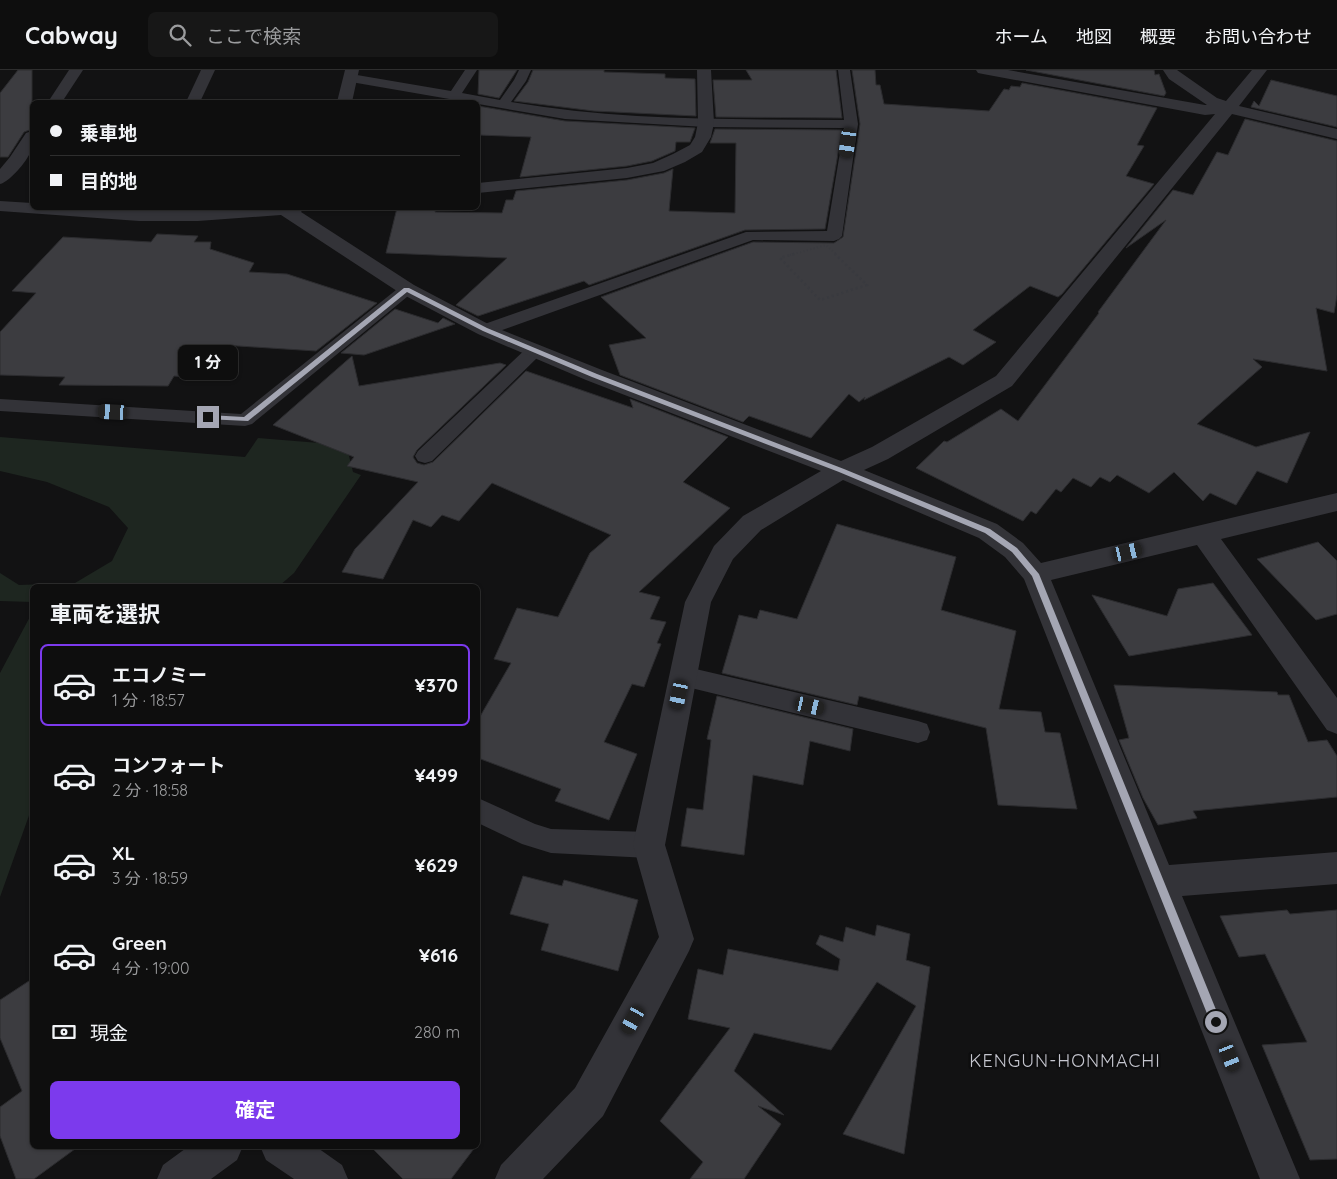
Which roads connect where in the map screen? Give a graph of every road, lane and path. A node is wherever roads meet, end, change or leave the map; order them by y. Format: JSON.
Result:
{"nodes":[{"id":1,"x":76,"y":70,"type":"edge"},
{"id":2,"x":208,"y":70,"type":"edge"},
{"id":3,"x":471,"y":70,"type":"edge"},
{"id":4,"x":525,"y":70,"type":"edge"},
{"id":5,"x":704,"y":70,"type":"edge"},
{"id":6,"x":844,"y":70,"type":"edge"},
{"id":7,"x":983,"y":70,"type":"edge"},
{"id":8,"x":1170,"y":70,"type":"edge"},
{"id":9,"x":1260,"y":70,"type":"edge"},
{"id":10,"x":352,"y":74,"type":"edge"},
{"id":11,"x":455,"y":96,"type":"junction"},
{"id":12,"x":56,"y":100,"type":"edge"},
{"id":13,"x":194,"y":100,"type":"edge"},
{"id":14,"x":346,"y":100,"type":"edge"},
{"id":15,"x":479,"y":100,"type":"edge"},
{"id":16,"x":480,"y":100,"type":"edge"},
{"id":17,"x":503,"y":104,"type":"junction"},
{"id":18,"x":1228,"y":108,"type":"junction"},
{"id":19,"x":706,"y":123,"type":"junction"},
{"id":20,"x":851,"y":124,"type":"junction"},
{"id":21,"x":1337,"y":134,"type":"edge"},
{"id":22,"x":30,"y":139,"type":"edge"},
{"id":23,"x":0,"y":179,"type":"edge"},
{"id":24,"x":480,"y":188,"type":"edge"},
{"id":25,"x":0,"y":206,"type":"edge"},
{"id":26,"x":30,"y":207,"type":"edge"},
{"id":27,"x":94,"y":210,"type":"edge"},
{"id":28,"x":267,"y":210,"type":"edge"},
{"id":29,"x":293,"y":210,"type":"edge"},
{"id":30,"x":141,"y":212,"type":"edge"},
{"id":31,"x":826,"y":245,"type":"joint"},
{"id":32,"x":406,"y":289,"type":"junction"},
{"id":33,"x":485,"y":330,"type":"junction"},
{"id":34,"x":535,"y":350,"type":"junction"},
{"id":35,"x":0,"y":405,"type":"edge"},
{"id":36,"x":425,"y":456,"type":"dead end"},
{"id":37,"x":842,"y":470,"type":"junction"},
{"id":38,"x":1337,"y":502,"type":"edge"},
{"id":39,"x":1203,"y":534,"type":"junction"},
{"id":40,"x":1035,"y":574,"type":"junction"},
{"id":41,"x":683,"y":676,"type":"junction"},
{"id":42,"x":1337,"y":721,"type":"edge"},
{"id":43,"x":918,"y":732,"type":"dead end"},
{"id":44,"x":480,"y":811,"type":"edge"},
{"id":45,"x":649,"y":845,"type":"junction"},
{"id":46,"x":1337,"y":868,"type":"edge"},
{"id":47,"x":1159,"y":882,"type":"junction"},
{"id":48,"x":219,"y":1149,"type":"edge"},
{"id":49,"x":284,"y":1149,"type":"edge"},
{"id":50,"x":177,"y":1179,"type":"edge"},
{"id":51,"x":328,"y":1179,"type":"edge"},
{"id":52,"x":515,"y":1179,"type":"edge"},
{"id":53,"x":1280,"y":1179,"type":"edge"}],
"edges":[{"from":1,"to":12,"type":"street"},
{"from":2,"to":13,"type":"street"},
{"from":3,"to":11,"type":"lane"},
{"from":4,"to":17,"type":"lane"},
{"from":5,"to":19,"type":"street"},
{"from":6,"to":20,"type":"lane"},
{"from":7,"to":18,"type":"street"},
{"from":8,"to":18,"type":"street"},
{"from":9,"to":18,"type":"street"},
{"from":10,"to":11,"type":"lane"},
{"from":10,"to":14,"type":"street"},
{"from":11,"to":15,"type":"lane"},
{"from":16,"to":17,"type":"lane"},
{"from":17,"to":19,"type":"lane"},
{"from":18,"to":21,"type":"street"},
{"from":18,"to":37,"type":"street"},
{"from":19,"to":20,"type":"lane"},
{"from":19,"to":24,"type":"street"},
{"from":20,"to":33,"type":"lane"},
{"from":22,"to":23,"type":"street"},
{"from":25,"to":26,"type":"street"},
{"from":27,"to":30,"type":"street"},
{"from":28,"to":30,"type":"street"},
{"from":29,"to":32,"type":"street"},
{"from":31,"to":31,"type":"path"},
{"from":32,"to":33,"type":"street"},
{"from":32,"to":35,"type":"lane"},
{"from":33,"to":34,"type":"street"},
{"from":34,"to":36,"type":"lane"},
{"from":34,"to":37,"type":"street"},
{"from":37,"to":40,"type":"street"},
{"from":37,"to":41,"type":"street"},
{"from":38,"to":39,"type":"street"},
{"from":39,"to":40,"type":"street"},
{"from":39,"to":42,"type":"street"},
{"from":40,"to":47,"type":"street"},
{"from":41,"to":43,"type":"lane"},
{"from":41,"to":45,"type":"street"},
{"from":44,"to":45,"type":"lane"},
{"from":45,"to":52,"type":"street"},
{"from":46,"to":47,"type":"street"},
{"from":47,"to":53,"type":"street"},
{"from":48,"to":50,"type":"street"},
{"from":49,"to":51,"type":"street"}]}
